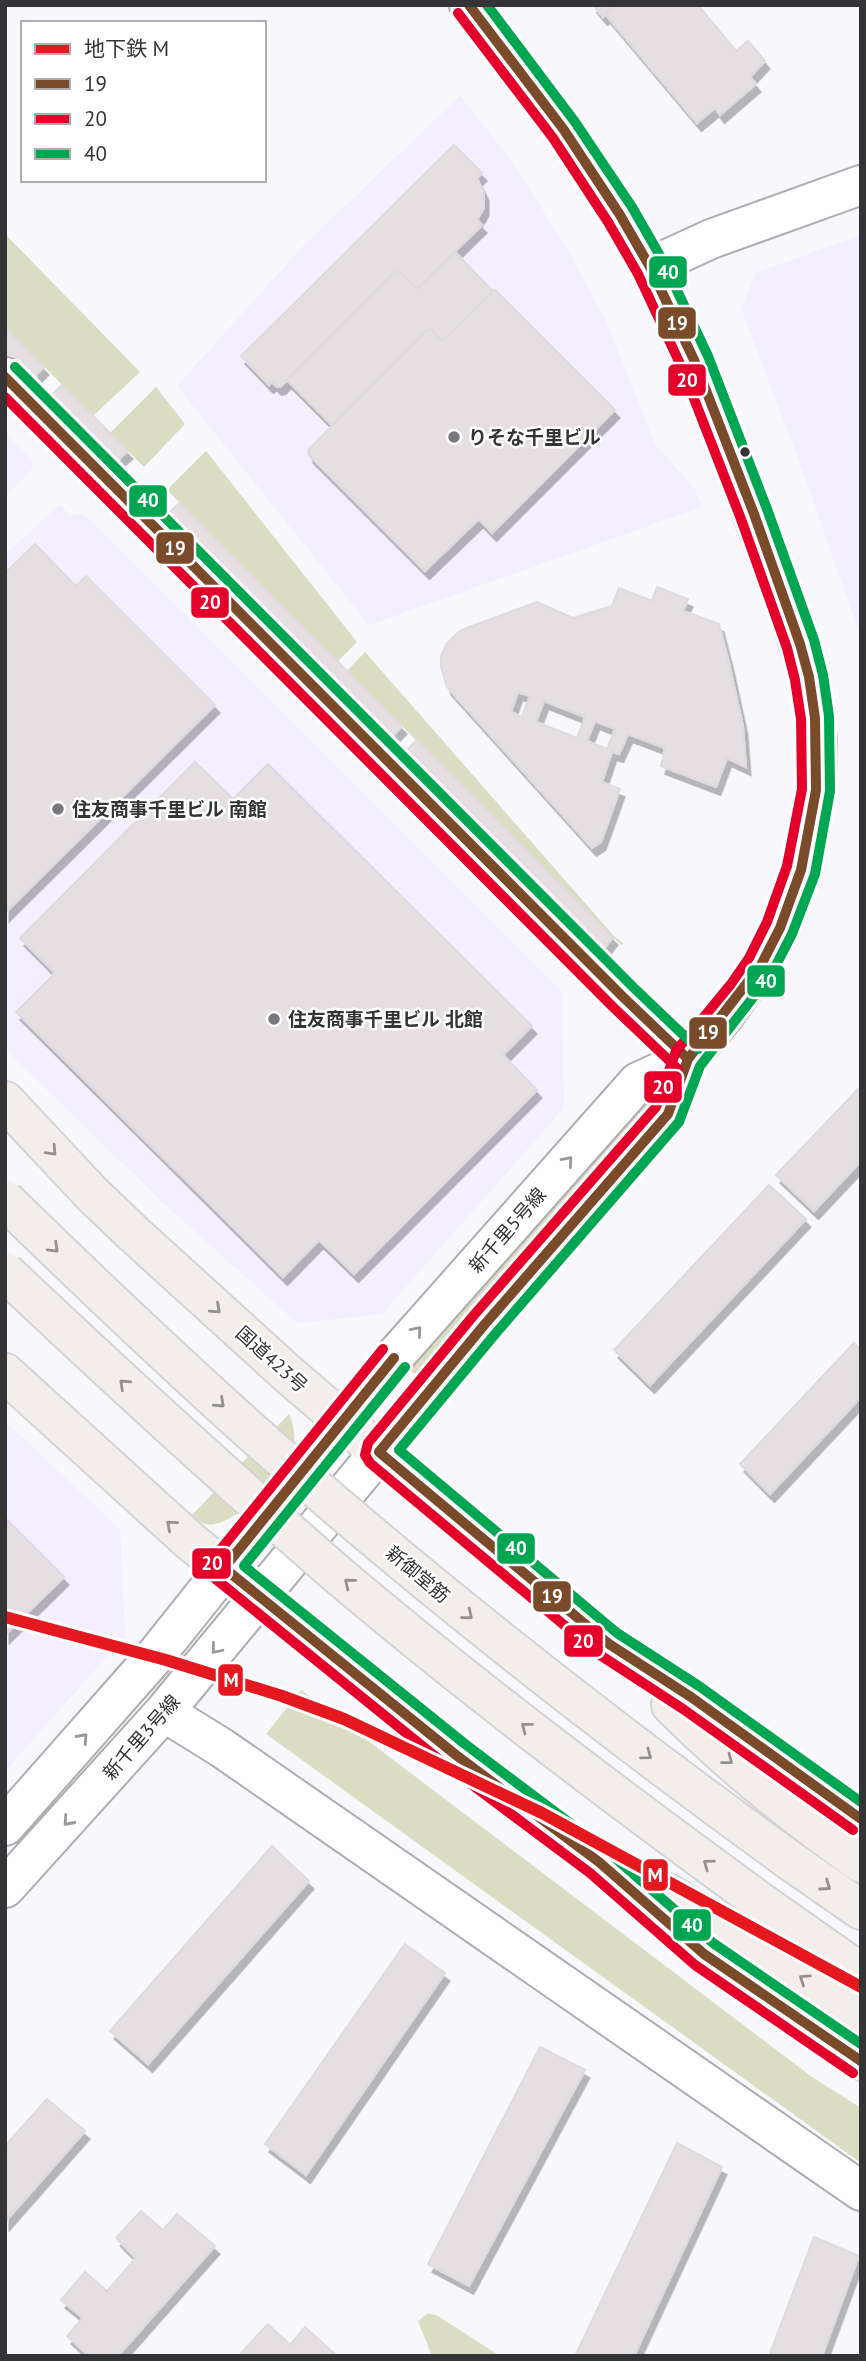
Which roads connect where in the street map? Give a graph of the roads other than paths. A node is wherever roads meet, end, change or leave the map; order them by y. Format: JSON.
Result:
{"nodes":[{"id":1,"x":468,"y":5,"type":"edge"},
{"id":2,"x":861,"y":185,"type":"edge"},
{"id":3,"x":650,"y":267,"type":"junction"},
{"id":4,"x":5,"y":377,"type":"edge"},
{"id":5,"x":688,"y":1059,"type":"junction"},
{"id":6,"x":5,"y":1101,"type":"edge"},
{"id":7,"x":5,"y":1200,"type":"edge"},
{"id":8,"x":5,"y":1272,"type":"edge"},
{"id":9,"x":5,"y":1373,"type":"edge"},
{"id":10,"x":342,"y":1422,"type":"junction"},
{"id":11,"x":379,"y":1452,"type":"junction"},
{"id":12,"x":224,"y":1568,"type":"junction"},
{"id":13,"x":260,"y":1596,"type":"junction"},
{"id":14,"x":610,"y":1644,"type":"junction"},
{"id":15,"x":164,"y":1712,"type":"junction"},
{"id":16,"x":861,"y":1819,"type":"edge"},
{"id":17,"x":5,"y":1826,"type":"edge"},
{"id":18,"x":599,"y":1862,"type":"junction"},
{"id":19,"x":861,"y":1863,"type":"edge"},
{"id":20,"x":5,"y":1888,"type":"edge"},
{"id":21,"x":861,"y":1910,"type":"edge"},
{"id":22,"x":861,"y":1973,"type":"edge"},
{"id":23,"x":861,"y":2017,"type":"edge"},
{"id":24,"x":861,"y":2061,"type":"edge"},
{"id":25,"x":861,"y":2191,"type":"edge"}],
"edges":[{"from":1,"to":3,"type":"street","name":"新千里5号線"},
{"from":2,"to":3,"type":"street"},
{"from":3,"to":5,"type":"street","name":"新千里5号線"},
{"from":4,"to":5,"type":"street"},
{"from":10,"to":5,"type":"street","name":"新千里5号線","one_way":true},
{"from":5,"to":11,"type":"street","name":"新千里5号線"},
{"from":6,"to":10,"type":"highway","name":"国道423号","one_way":true},
{"from":7,"to":21,"type":"highway","name":"新御堂筋","one_way":true,"bridge":true},
{"from":22,"to":8,"type":"highway","one_way":true,"bridge":true},
{"from":12,"to":9,"type":"highway","one_way":true},
{"from":10,"to":11,"type":"highway","name":"国道423号"},
{"from":10,"to":12,"type":"street"},
{"from":11,"to":13,"type":"street","name":"新千里3号線"},
{"from":11,"to":14,"type":"highway","name":"国道423号"},
{"from":12,"to":13,"type":"highway"},
{"from":17,"to":12,"type":"street","one_way":true},
{"from":13,"to":15,"type":"street","name":"新千里3号線","one_way":true},
{"from":13,"to":18,"type":"highway"},
{"from":14,"to":16,"type":"highway","name":"国道423号"},
{"from":14,"to":19,"type":"highway","one_way":true},
{"from":15,"to":20,"type":"street","name":"新千里3号線","one_way":true},
{"from":15,"to":25,"type":"street"},
{"from":23,"to":18,"type":"highway","one_way":true},
{"from":18,"to":24,"type":"highway"}]}
